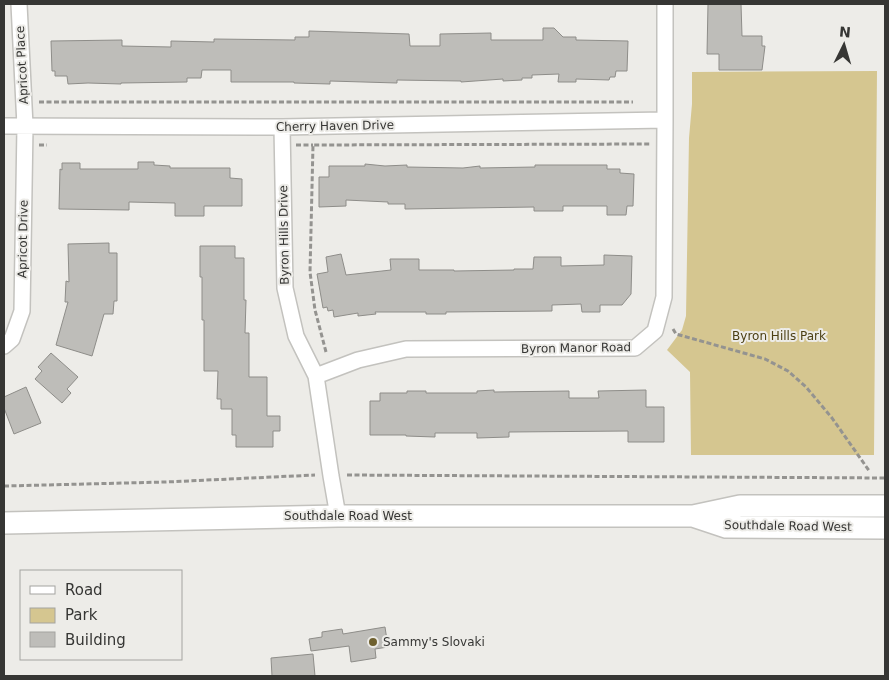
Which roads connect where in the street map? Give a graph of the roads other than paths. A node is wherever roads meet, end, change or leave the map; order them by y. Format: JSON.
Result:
{"nodes":[{"id":1,"x":20,"y":4,"type":"edge"},
{"id":2,"x":665,"y":4,"type":"edge"},
{"id":3,"x":666,"y":120,"type":"junction"},
{"id":4,"x":4,"y":126,"type":"edge"},
{"id":5,"x":25,"y":126,"type":"junction"},
{"id":6,"x":282,"y":127,"type":"junction"},
{"id":7,"x":4,"y":346,"type":"edge"},
{"id":8,"x":316,"y":376,"type":"junction"},
{"id":9,"x":885,"y":506,"type":"edge"},
{"id":10,"x":338,"y":516,"type":"junction"},
{"id":11,"x":693,"y":516,"type":"junction"},
{"id":12,"x":4,"y":523,"type":"edge"},
{"id":13,"x":885,"y":528,"type":"edge"}],
"edges":[{"from":1,"to":5,"type":"street","name":"Apricot Place"},
{"from":2,"to":3,"type":"street","name":"Byron Manor Road"},
{"from":3,"to":6,"type":"street","name":"Cherry Haven Drive"},
{"from":3,"to":8,"type":"street","name":"Byron Manor Road"},
{"from":4,"to":5,"type":"street","name":"Cherry Haven Drive"},
{"from":5,"to":6,"type":"street","name":"Cherry Haven Drive"},
{"from":5,"to":7,"type":"street","name":"Apricot Drive"},
{"from":6,"to":8,"type":"street","name":"Byron Hills Drive"},
{"from":8,"to":10,"type":"street","name":"Byron Hills Drive"},
{"from":9,"to":11,"type":"main road","name":"Southdale Road West"},
{"from":10,"to":11,"type":"main road","name":"Southdale Road West"},
{"from":10,"to":12,"type":"main road","name":"Southdale Road West"},
{"from":11,"to":13,"type":"main road","name":"Southdale Road West"}]}
